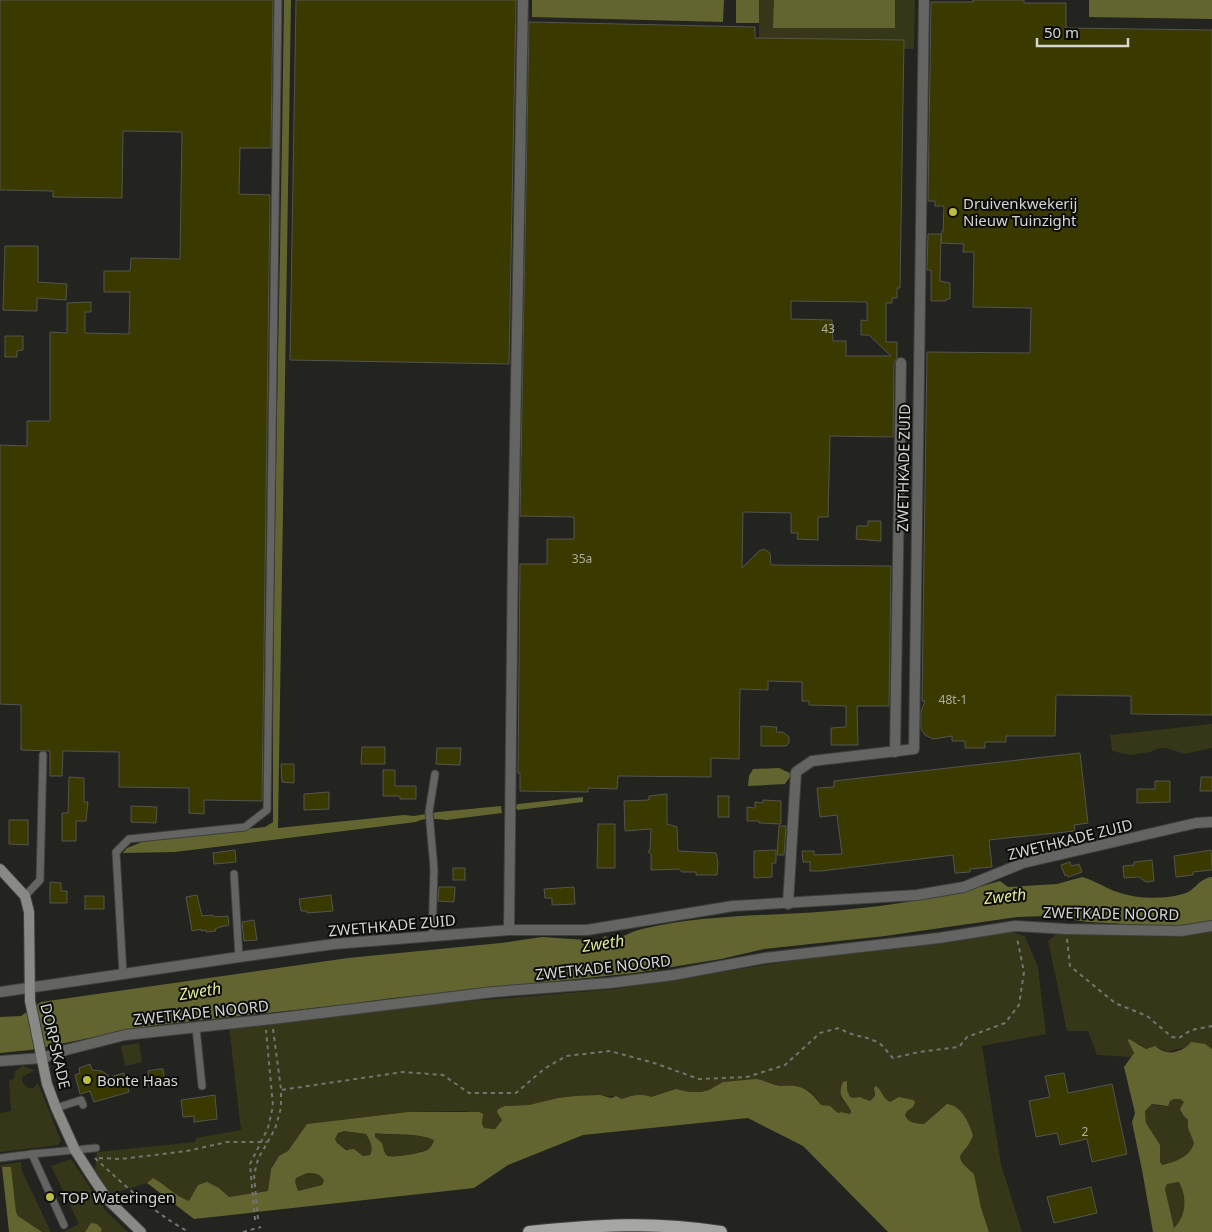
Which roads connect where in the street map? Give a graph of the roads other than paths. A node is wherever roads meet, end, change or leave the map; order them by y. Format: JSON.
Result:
{"nodes":[{"id":1,"x":278,"y":0,"type":"edge"},
{"id":2,"x":523,"y":0,"type":"edge"},
{"id":3,"x":924,"y":0,"type":"edge"},
{"id":4,"x":901,"y":363,"type":"dead end"},
{"id":5,"x":895,"y":752,"type":"junction"},
{"id":6,"x":43,"y":755,"type":"dead end"},
{"id":7,"x":435,"y":774,"type":"dead end"},
{"id":8,"x":1212,"y":822,"type":"edge"},
{"id":9,"x":0,"y":869,"type":"edge"},
{"id":10,"x":234,"y":874,"type":"dead end"},
{"id":11,"x":25,"y":896,"type":"junction"},
{"id":12,"x":788,"y":904,"type":"junction"},
{"id":13,"x":1212,"y":926,"type":"edge"},
{"id":14,"x":509,"y":930,"type":"junction"},
{"id":15,"x":432,"y":937,"type":"junction"},
{"id":16,"x":238,"y":957,"type":"junction"},
{"id":17,"x":124,"y":974,"type":"junction"},
{"id":18,"x":29,"y":988,"type":"junction"},
{"id":19,"x":0,"y":992,"type":"edge"},
{"id":20,"x":196,"y":1028,"type":"junction"},
{"id":21,"x":41,"y":1055,"type":"junction"},
{"id":22,"x":0,"y":1061,"type":"edge"},
{"id":23,"x":202,"y":1086,"type":"dead end"},
{"id":24,"x":83,"y":1105,"type":"dead end"},
{"id":25,"x":56,"y":1108,"type":"junction"},
{"id":26,"x":96,"y":1148,"type":"dead end"},
{"id":27,"x":75,"y":1150,"type":"junction"},
{"id":28,"x":32,"y":1154,"type":"junction"},
{"id":29,"x":0,"y":1158,"type":"edge"},
{"id":30,"x":64,"y":1225,"type":"dead end"},
{"id":31,"x":141,"y":1232,"type":"edge"},
{"id":32,"x":529,"y":1232,"type":"edge"},
{"id":33,"x":721,"y":1232,"type":"edge"}],
"edges":[{"from":1,"to":17,"type":"lane"},
{"from":2,"to":14,"type":"street"},
{"from":3,"to":5,"type":"street","name":"ZWETHKADE ZUID"},
{"from":4,"to":5,"type":"street","name":"ZWETHKADE ZUID"},
{"from":5,"to":12,"type":"street","name":"ZWETHKADE ZUID"},
{"from":6,"to":11,"type":"lane"},
{"from":7,"to":15,"type":"lane"},
{"from":8,"to":12,"type":"street","name":"ZWETHKADE ZUID"},
{"from":9,"to":11,"type":"street"},
{"from":10,"to":16,"type":"lane"},
{"from":11,"to":18,"type":"street","name":"DORPSKADE"},
{"from":12,"to":14,"type":"street","name":"ZWETHKADE ZUID"},
{"from":13,"to":20,"type":"street","name":"ZWETKADE NOORD"},
{"from":14,"to":15,"type":"street","name":"ZWETHKADE ZUID"},
{"from":15,"to":16,"type":"street","name":"ZWETHKADE ZUID"},
{"from":16,"to":17,"type":"street","name":"ZWETHKADE ZUID"},
{"from":17,"to":18,"type":"street","name":"ZWETHKADE ZUID"},
{"from":18,"to":19,"type":"street","name":"ZWETHKADE ZUID"},
{"from":18,"to":21,"type":"street","name":"DORPSKADE"},
{"from":20,"to":21,"type":"street","name":"ZWETKADE NOORD"},
{"from":20,"to":23,"type":"lane"},
{"from":21,"to":22,"type":"street","name":"ZWETKADE NOORD"},
{"from":21,"to":25,"type":"street","name":"DORPSKADE"},
{"from":24,"to":25,"type":"lane"},
{"from":25,"to":27,"type":"street","name":"DORPSKADE"},
{"from":26,"to":27,"type":"lane"},
{"from":27,"to":28,"type":"lane"},
{"from":27,"to":31,"type":"street","name":"DORPSKADE"},
{"from":28,"to":29,"type":"lane"},
{"from":28,"to":30,"type":"lane"},
{"from":32,"to":33,"type":"main road"}]}
